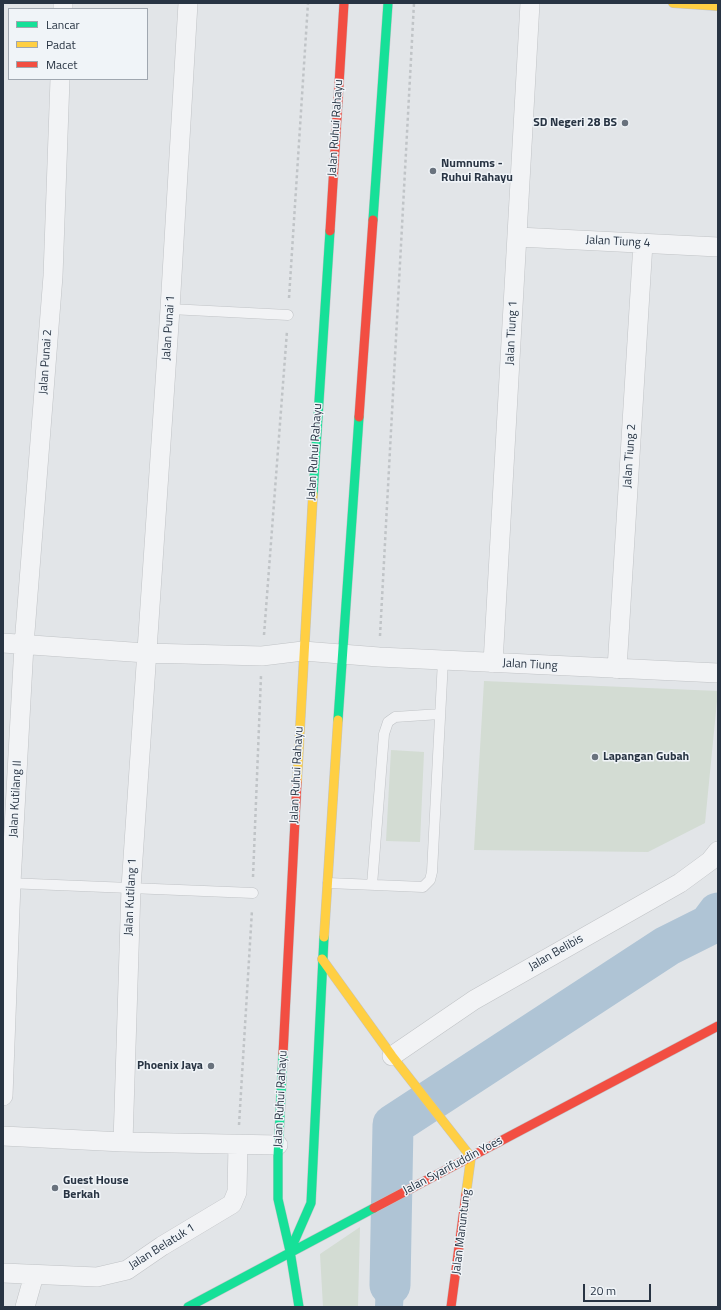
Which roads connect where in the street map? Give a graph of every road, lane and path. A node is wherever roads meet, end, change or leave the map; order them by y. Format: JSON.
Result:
{"nodes":[{"id":1,"x":188,"y":3,"type":"edge"},
{"id":2,"x":344,"y":3,"type":"edge"},
{"id":3,"x":388,"y":3,"type":"edge"},
{"id":4,"x":414,"y":3,"type":"edge"},
{"id":5,"x":530,"y":3,"type":"edge"},
{"id":6,"x":673,"y":3,"type":"edge"},
{"id":7,"x":718,"y":6,"type":"edge"},
{"id":8,"x":60,"y":80,"type":"edge"},
{"id":9,"x":518,"y":237,"type":"junction"},
{"id":10,"x":643,"y":243,"type":"junction"},
{"id":11,"x":718,"y":247,"type":"edge"},
{"id":12,"x":170,"y":309,"type":"junction"},
{"id":13,"x":288,"y":315,"type":"dead end"},
{"id":14,"x":3,"y":643,"type":"edge"},
{"id":15,"x":24,"y":645,"type":"junction"},
{"id":16,"x":303,"y":651,"type":"junction"},
{"id":17,"x":146,"y":653,"type":"junction"},
{"id":18,"x":343,"y":653,"type":"junction"},
{"id":19,"x":379,"y":657,"type":"junction"},
{"id":20,"x":443,"y":660,"type":"junction"},
{"id":21,"x":492,"y":663,"type":"junction"},
{"id":22,"x":617,"y":669,"type":"junction"},
{"id":23,"x":718,"y":673,"type":"edge"},
{"id":24,"x":440,"y":714,"type":"junction"},
{"id":25,"x":718,"y":851,"type":"edge"},
{"id":26,"x":7,"y":883,"type":"edge"},
{"id":27,"x":328,"y":883,"type":"junction"},
{"id":28,"x":372,"y":885,"type":"junction"},
{"id":29,"x":131,"y":888,"type":"junction"},
{"id":30,"x":253,"y":893,"type":"dead end"},
{"id":31,"x":322,"y":959,"type":"junction"},
{"id":32,"x":718,"y":1026,"type":"edge"},
{"id":33,"x":392,"y":1056,"type":"junction"},
{"id":34,"x":3,"y":1096,"type":"edge"},
{"id":35,"x":3,"y":1136,"type":"edge"},
{"id":36,"x":123,"y":1142,"type":"junction"},
{"id":37,"x":238,"y":1145,"type":"junction"},
{"id":38,"x":278,"y":1145,"type":"junction"},
{"id":39,"x":471,"y":1157,"type":"junction"},
{"id":40,"x":290,"y":1251,"type":"junction"},
{"id":41,"x":3,"y":1273,"type":"edge"},
{"id":42,"x":34,"y":1275,"type":"junction"},
{"id":43,"x":24,"y":1307,"type":"edge"},
{"id":44,"x":188,"y":1307,"type":"edge"},
{"id":45,"x":299,"y":1307,"type":"edge"},
{"id":46,"x":452,"y":1307,"type":"edge"}],
"edges":[{"from":1,"to":12,"type":"street","name":"Jalan Punai 1"},
{"from":2,"to":16,"type":"main road","name":"Jalan Ruhui Rahayu"},
{"from":3,"to":18,"type":"main road"},
{"from":4,"to":19,"type":"path"},
{"from":5,"to":9,"type":"street","name":"Jalan Tiung 1"},
{"from":6,"to":7,"type":"main road"},
{"from":8,"to":15,"type":"street","name":"Jalan Punai 2"},
{"from":9,"to":10,"type":"street","name":"Jalan Tiung 4"},
{"from":9,"to":21,"type":"street","name":"Jalan Tiung 1"},
{"from":10,"to":11,"type":"street","name":"Jalan Tiung 4"},
{"from":10,"to":22,"type":"street","name":"Jalan Tiung 2"},
{"from":12,"to":13,"type":"lane"},
{"from":12,"to":17,"type":"street","name":"Jalan Punai 1"},
{"from":14,"to":15,"type":"street","name":"Jalan Tiung"},
{"from":15,"to":17,"type":"street","name":"Jalan Tiung"},
{"from":15,"to":26,"type":"street","name":"Jalan Kutilang II"},
{"from":16,"to":17,"type":"street","name":"Jalan Tiung"},
{"from":16,"to":18,"type":"street","name":"Jalan Tiung"},
{"from":16,"to":38,"type":"main road","name":"Jalan Ruhui Rahayu"},
{"from":17,"to":29,"type":"street","name":"Jalan Kutilang 1"},
{"from":18,"to":19,"type":"street","name":"Jalan Tiung"},
{"from":18,"to":27,"type":"main road"},
{"from":19,"to":20,"type":"street","name":"Jalan Tiung"},
{"from":20,"to":21,"type":"street","name":"Jalan Tiung"},
{"from":20,"to":24,"type":"lane"},
{"from":21,"to":22,"type":"street","name":"Jalan Tiung"},
{"from":22,"to":23,"type":"street","name":"Jalan Tiung"},
{"from":24,"to":28,"type":"lane"},
{"from":24,"to":28,"type":"lane"},
{"from":25,"to":33,"type":"street","name":"Jalan Belibis"},
{"from":26,"to":29,"type":"lane"},
{"from":26,"to":34,"type":"street","name":"Jalan Kutilang II"},
{"from":27,"to":28,"type":"lane"},
{"from":27,"to":31,"type":"main road"},
{"from":29,"to":30,"type":"lane"},
{"from":29,"to":36,"type":"street","name":"Jalan Kutilang 1"},
{"from":31,"to":33,"type":"main road"},
{"from":31,"to":40,"type":"main road"},
{"from":32,"to":39,"type":"main road","name":"Jalan Syarifuddin Yoes"},
{"from":33,"to":39,"type":"main road"},
{"from":35,"to":36,"type":"street"},
{"from":36,"to":37,"type":"street"},
{"from":37,"to":38,"type":"street"},
{"from":37,"to":42,"type":"street","name":"Jalan Belatuk 1"},
{"from":38,"to":40,"type":"main road","name":"Jalan Ruhui Rahayu"},
{"from":39,"to":40,"type":"main road","name":"Jalan Syarifuddin Yoes"},
{"from":39,"to":46,"type":"main road","name":"Jalan Manuntung"},
{"from":40,"to":44,"type":"main road","name":"Jalan Syarifuddin Yoes"},
{"from":40,"to":45,"type":"main road","name":"Jalan Ruhui Rahayu"},
{"from":41,"to":42,"type":"street","name":"Jalan Belatuk 1"},
{"from":42,"to":43,"type":"street"}]}
